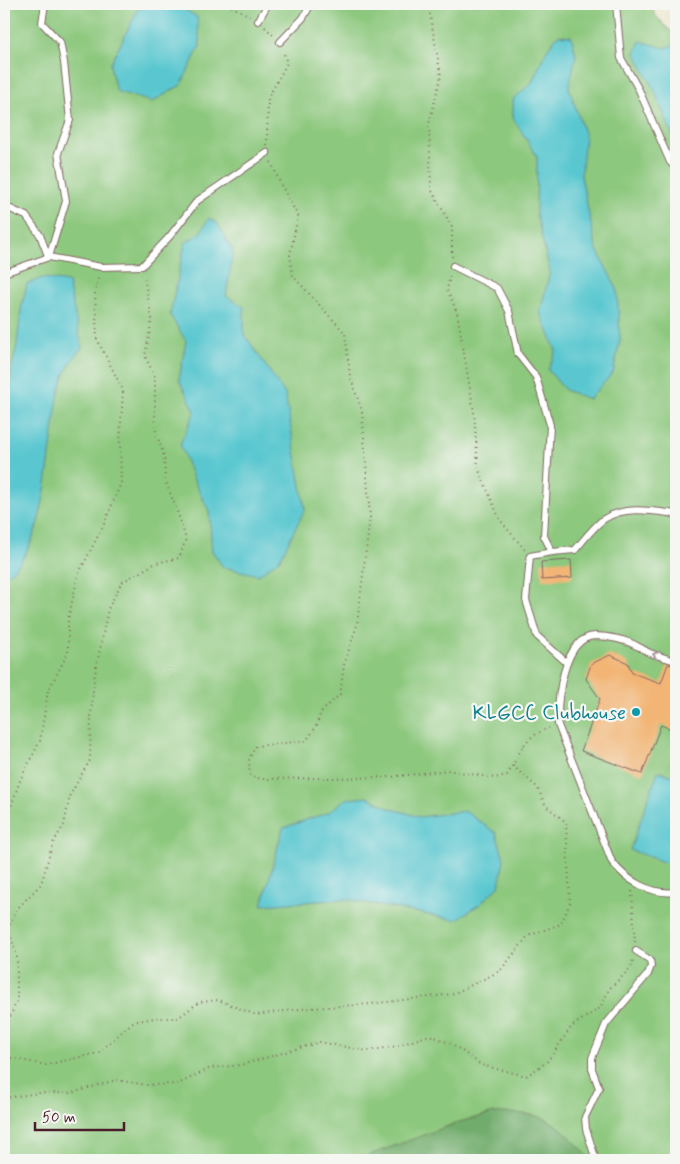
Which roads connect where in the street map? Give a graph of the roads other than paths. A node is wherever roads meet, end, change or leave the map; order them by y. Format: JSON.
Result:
{"nodes":[{"id":1,"x":45,"y":4,"type":"edge"},
{"id":2,"x":268,"y":4,"type":"edge"},
{"id":3,"x":311,"y":4,"type":"edge"},
{"id":4,"x":616,"y":4,"type":"edge"},
{"id":5,"x":258,"y":21,"type":"road end"},
{"id":6,"x":280,"y":42,"type":"road end"},
{"id":7,"x":267,"y":153,"type":"road end"},
{"id":8,"x":676,"y":168,"type":"edge"},
{"id":9,"x":4,"y":206,"type":"edge"},
{"id":10,"x":49,"y":257,"type":"junction"},
{"id":11,"x":453,"y":266,"type":"road end"},
{"id":12,"x":4,"y":273,"type":"edge"},
{"id":13,"x":4,"y":391,"type":"edge"},
{"id":14,"x":4,"y":411,"type":"edge"},
{"id":15,"x":676,"y":514,"type":"edge"},
{"id":16,"x":552,"y":552,"type":"junction"},
{"id":17,"x":676,"y":661,"type":"edge"},
{"id":18,"x":567,"y":663,"type":"junction"},
{"id":19,"x":676,"y":892,"type":"edge"},
{"id":20,"x":636,"y":951,"type":"road end"},
{"id":21,"x":596,"y":1160,"type":"edge"}],
"edges":[{"from":1,"to":10,"type":"lane"},
{"from":2,"to":5,"type":"lane"},
{"from":3,"to":6,"type":"lane"},
{"from":4,"to":8,"type":"lane"},
{"from":7,"to":10,"type":"lane"},
{"from":9,"to":10,"type":"lane"},
{"from":10,"to":12,"type":"lane"},
{"from":11,"to":16,"type":"lane"},
{"from":13,"to":14,"type":"lane"},
{"from":15,"to":16,"type":"lane"},
{"from":16,"to":18,"type":"lane"},
{"from":17,"to":18,"type":"lane","one_way":true},
{"from":18,"to":19,"type":"lane"},
{"from":20,"to":21,"type":"lane"}]}
